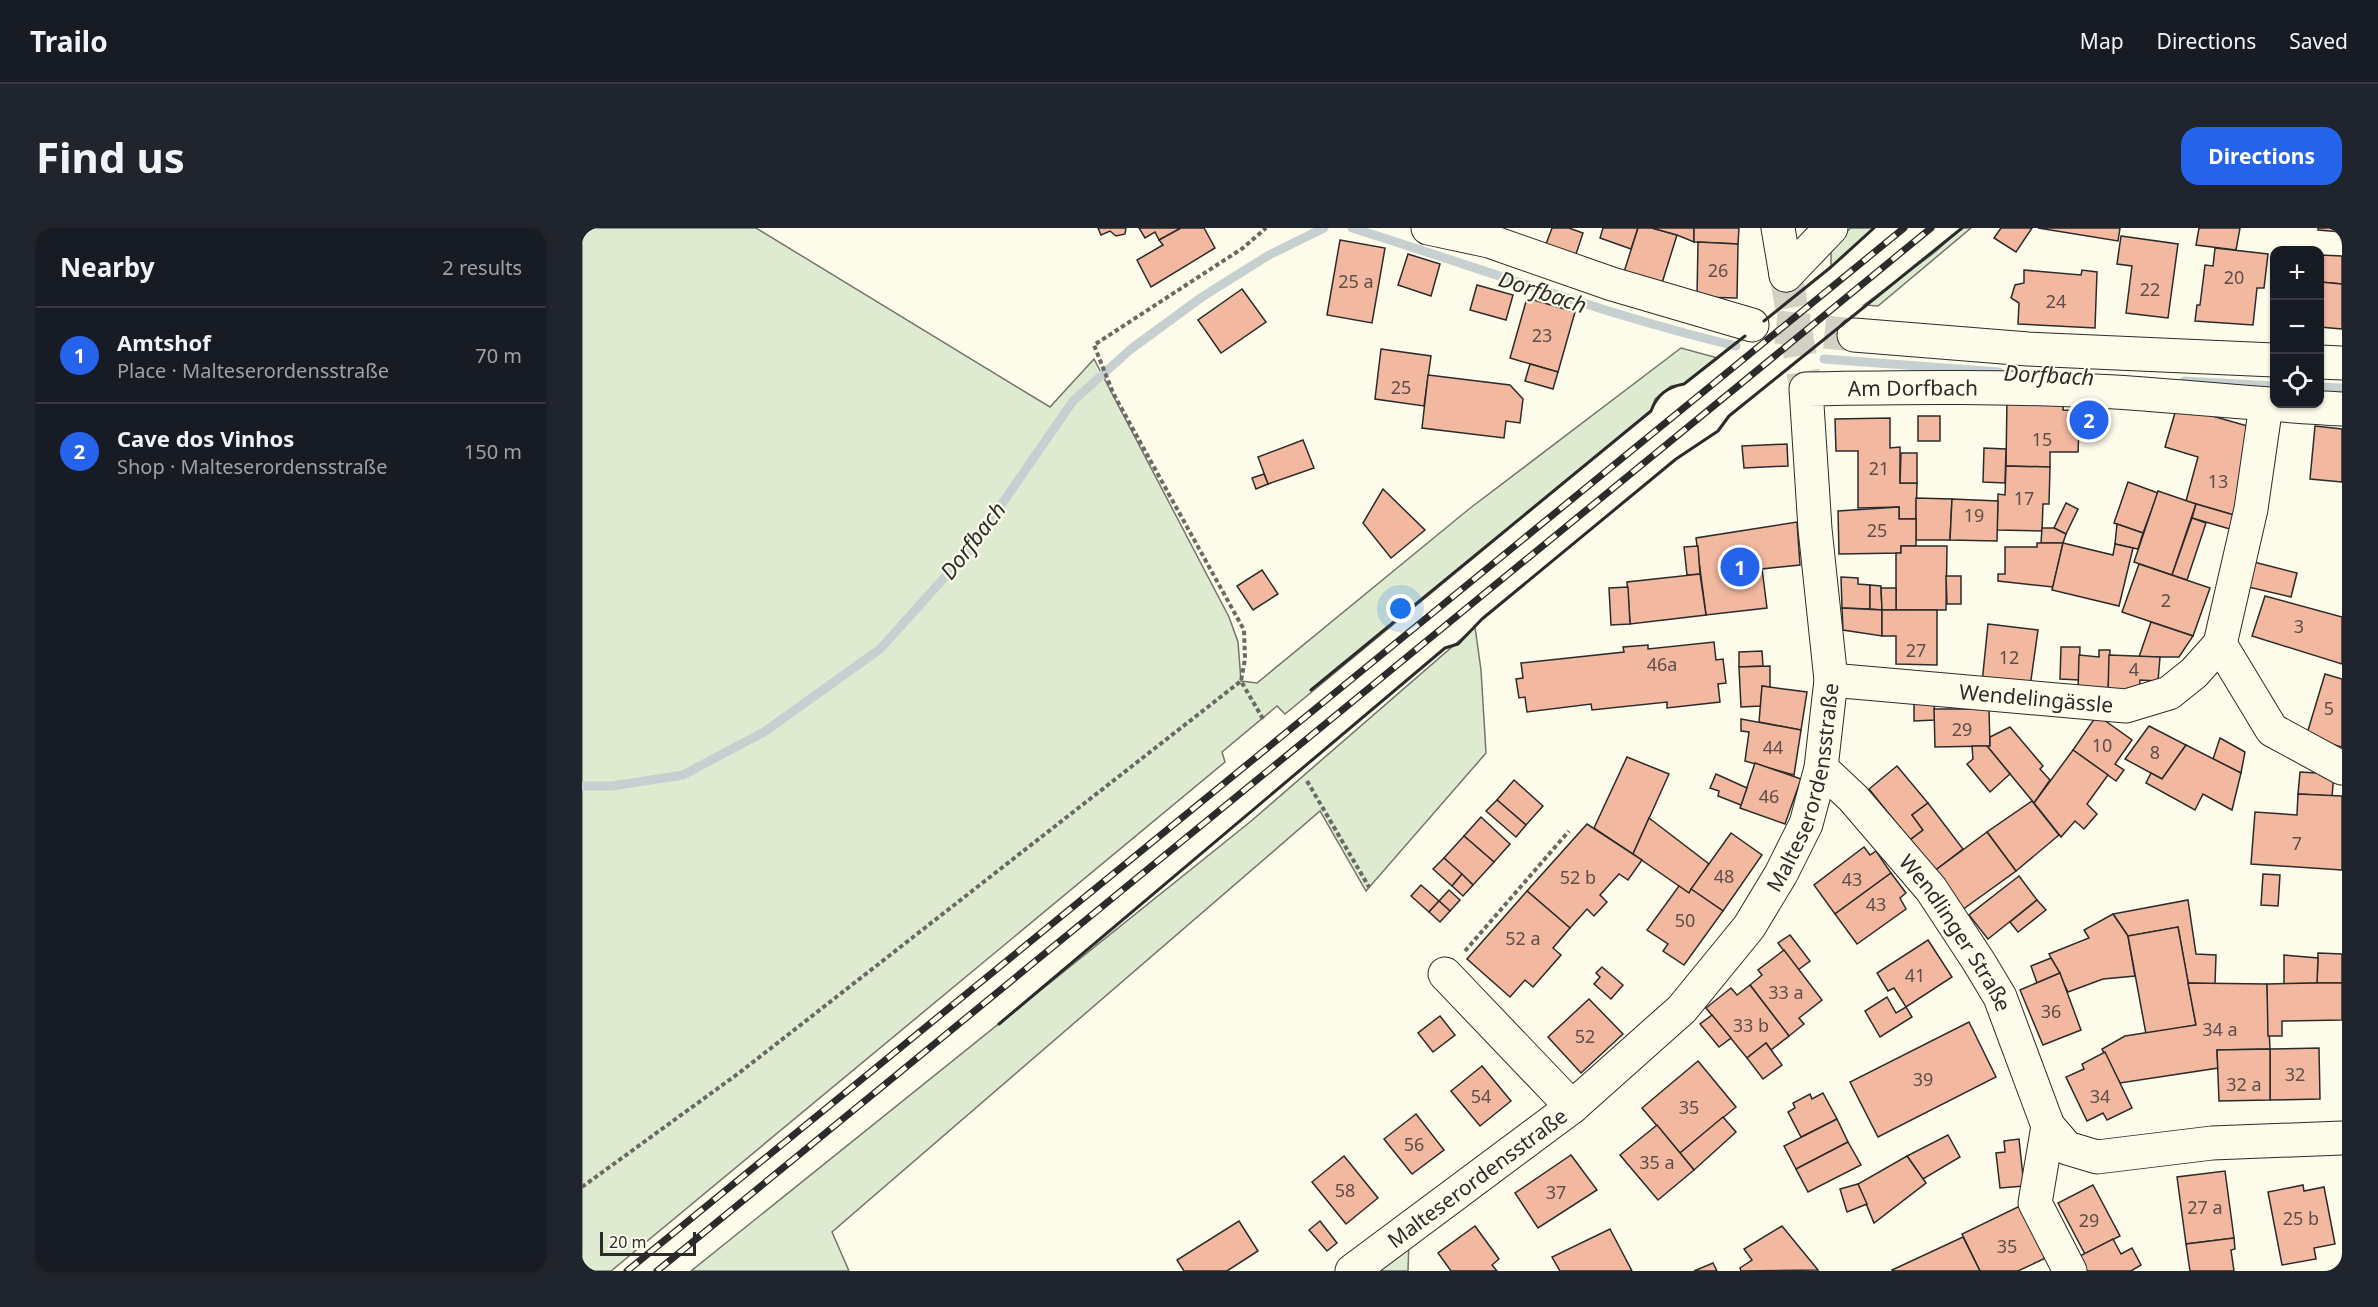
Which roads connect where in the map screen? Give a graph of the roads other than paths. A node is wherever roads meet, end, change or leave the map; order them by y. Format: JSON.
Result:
{"nodes":[{"id":1,"x":1428,"y":228,"type":"edge"},
{"id":2,"x":1778,"y":228,"type":"edge"},
{"id":3,"x":1832,"y":228,"type":"edge"},
{"id":4,"x":1492,"y":235,"type":"edge"},
{"id":5,"x":1752,"y":325,"type":"tunnel mouth"},
{"id":6,"x":1854,"y":335,"type":"tunnel mouth"},
{"id":7,"x":2270,"y":360,"type":"edge"},
{"id":8,"x":2324,"y":362,"type":"edge"},
{"id":9,"x":2342,"y":363,"type":"edge"},
{"id":10,"x":1806,"y":389,"type":"joint"},
{"id":11,"x":2266,"y":405,"type":"junction"},
{"id":12,"x":2342,"y":409,"type":"edge"},
{"id":13,"x":2220,"y":644,"type":"junction"},
{"id":14,"x":1831,"y":680,"type":"junction"},
{"id":15,"x":1821,"y":768,"type":"junction"},
{"id":16,"x":2342,"y":768,"type":"edge"},
{"id":17,"x":1445,"y":974,"type":"road end"},
{"id":18,"x":1572,"y":1107,"type":"junction"},
{"id":19,"x":2048,"y":1126,"type":"junction"},
{"id":20,"x":2342,"y":1138,"type":"edge"},
{"id":21,"x":1352,"y":1271,"type":"edge"},
{"id":22,"x":2070,"y":1271,"type":"edge"}],
"edges":[{"from":1,"to":4,"type":"street"},
{"from":2,"to":3,"type":"street"},
{"from":4,"to":5,"type":"street"},
{"from":6,"to":7,"type":"street","name":"Am Dorfbach"},
{"from":8,"to":9,"type":"street"},
{"from":10,"to":11,"type":"street","name":"Am Dorfbach"},
{"from":10,"to":14,"type":"street","name":"Malteserordensstraße"},
{"from":11,"to":12,"type":"street","name":"Am Dorfbach"},
{"from":11,"to":13,"type":"street","name":"Wendelingässle"},
{"from":13,"to":14,"type":"street","name":"Wendelingässle"},
{"from":13,"to":16,"type":"street"},
{"from":14,"to":15,"type":"street","name":"Malteserordensstraße"},
{"from":15,"to":18,"type":"street","name":"Malteserordensstraße"},
{"from":15,"to":19,"type":"street","name":"Wendlinger Straße"},
{"from":17,"to":18,"type":"street","name":"Malteserordensstraße"},
{"from":18,"to":21,"type":"street","name":"Malteserordensstraße"},
{"from":19,"to":20,"type":"street","name":"Wendlinger Straße"},
{"from":19,"to":22,"type":"street"}]}
